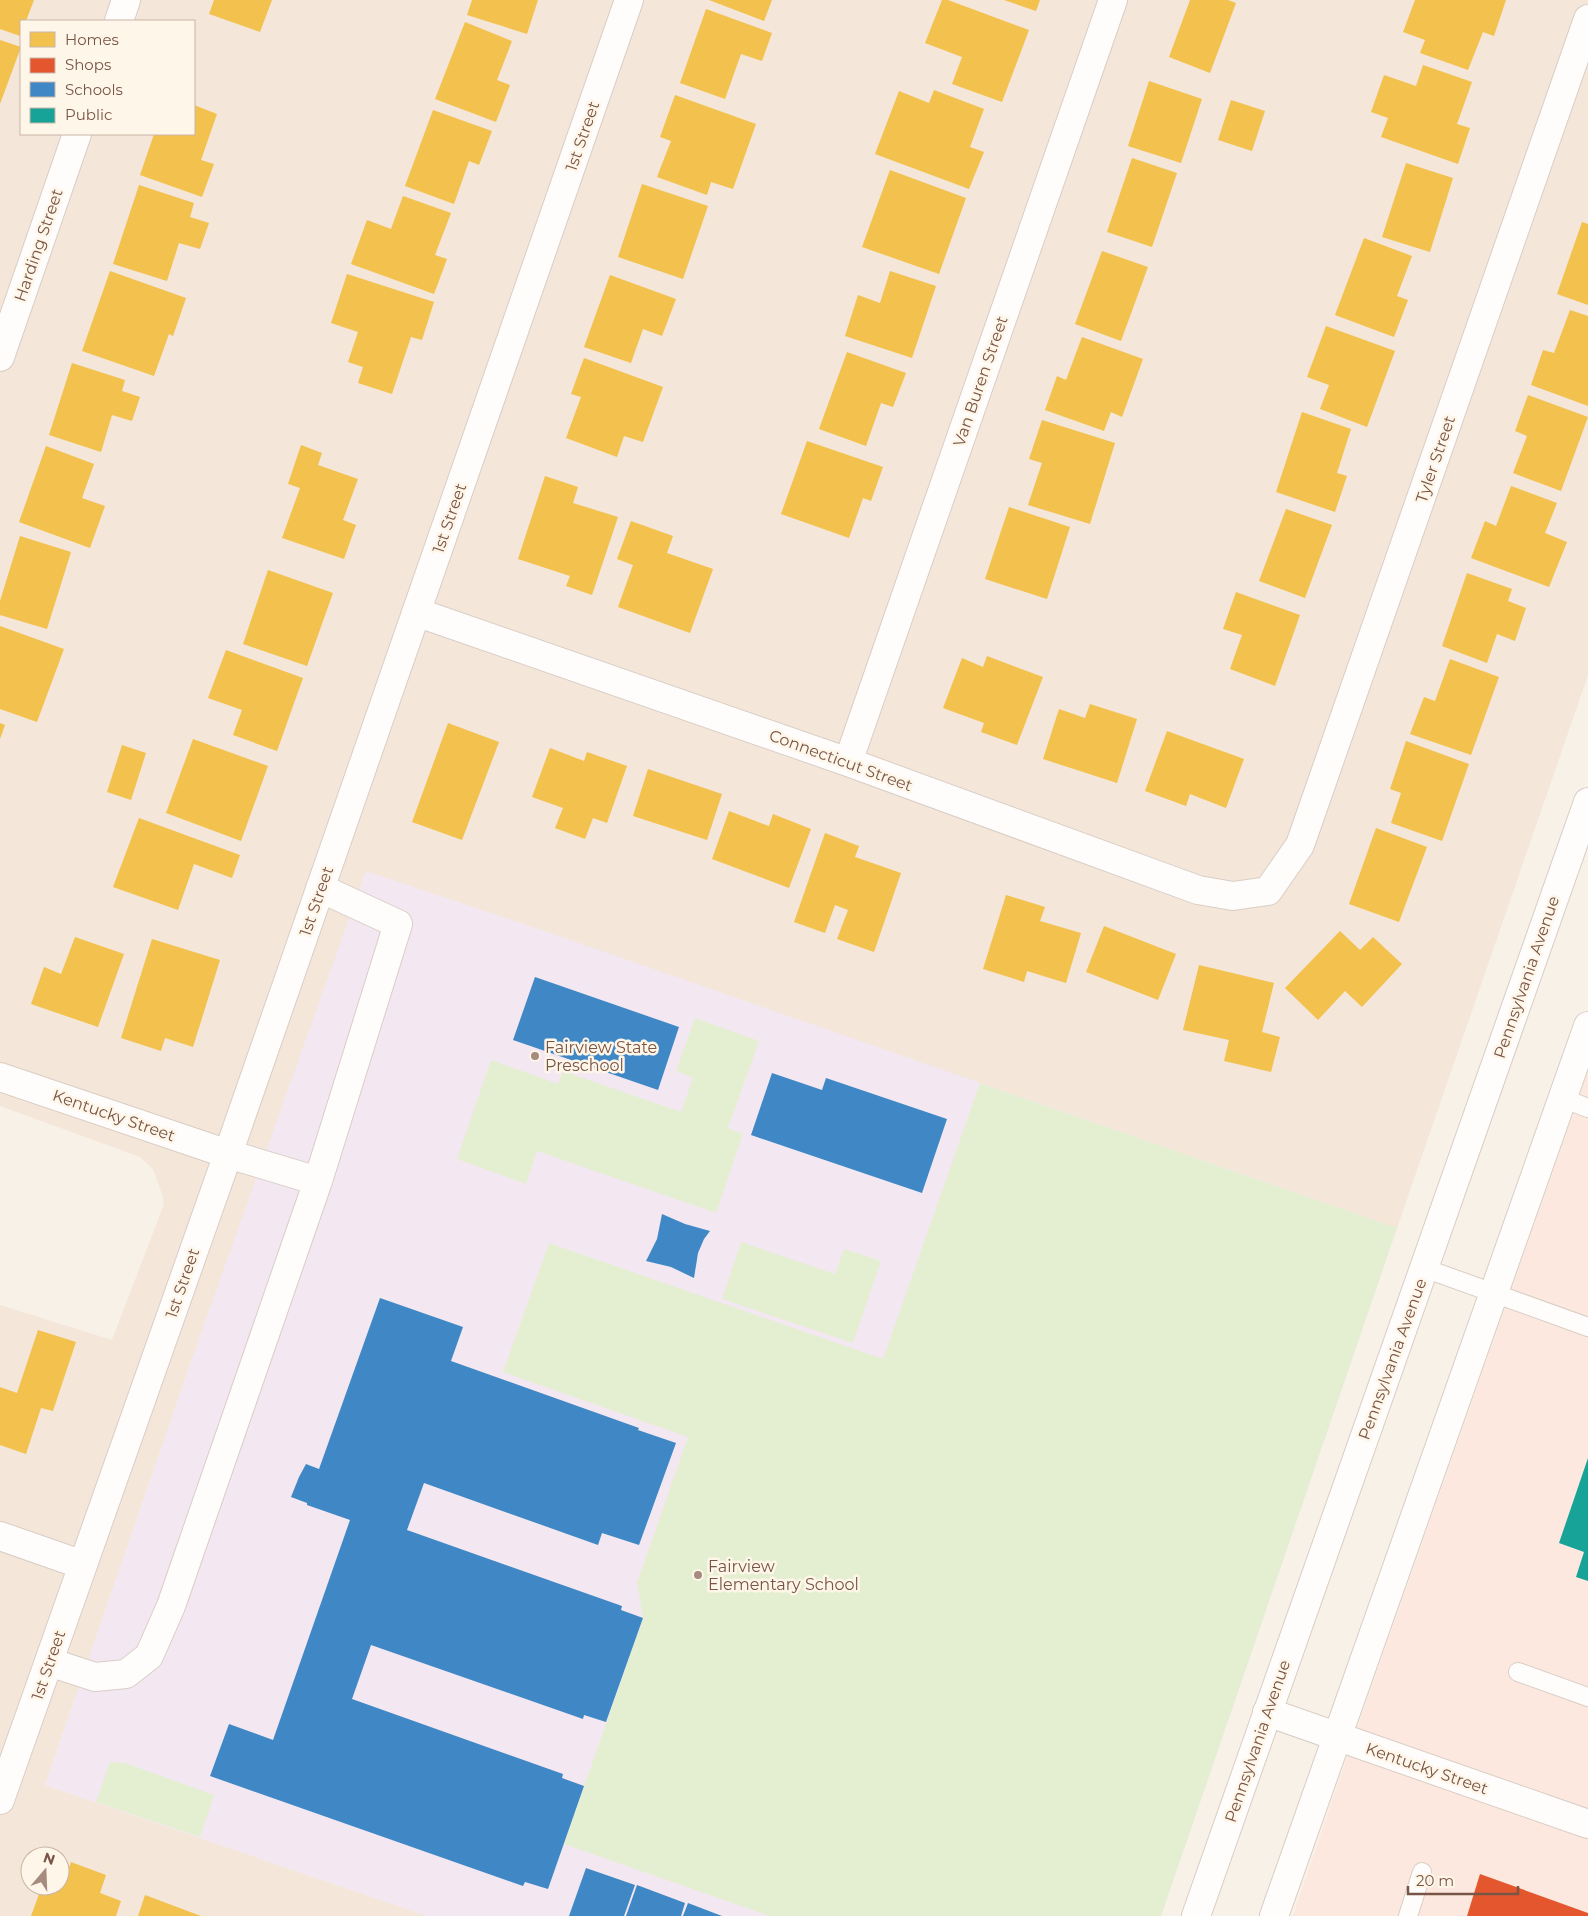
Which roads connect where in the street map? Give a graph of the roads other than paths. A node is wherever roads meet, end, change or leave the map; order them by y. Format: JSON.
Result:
{"nodes":[{"id":1,"x":126,"y":0,"type":"edge"},
{"id":2,"x":629,"y":0,"type":"edge"},
{"id":3,"x":1113,"y":0,"type":"edge"},
{"id":4,"x":1588,"y":19,"type":"edge"},
{"id":5,"x":119,"y":20,"type":"edge"},
{"id":6,"x":77,"y":135,"type":"edge"},
{"id":7,"x":0,"y":357,"type":"edge"},
{"id":8,"x":416,"y":612,"type":"junction"},
{"id":9,"x":848,"y":762,"type":"junction"},
{"id":10,"x":1588,"y":802,"type":"edge"},
{"id":11,"x":320,"y":888,"type":"junction"},
{"id":12,"x":1268,"y":891,"type":"joint"},
{"id":13,"x":1588,"y":1026,"type":"edge"},
{"id":14,"x":0,"y":1077,"type":"edge"},
{"id":15,"x":1562,"y":1098,"type":"junction"},
{"id":16,"x":1588,"y":1108,"type":"edge"},
{"id":17,"x":228,"y":1154,"type":"junction"},
{"id":18,"x":318,"y":1181,"type":"junction"},
{"id":19,"x":1424,"y":1268,"type":"junction"},
{"id":20,"x":1494,"y":1293,"type":"junction"},
{"id":21,"x":1588,"y":1327,"type":"edge"},
{"id":22,"x":0,"y":1536,"type":"edge"},
{"id":23,"x":83,"y":1565,"type":"junction"},
{"id":24,"x":49,"y":1662,"type":"junction"},
{"id":25,"x":1518,"y":1672,"type":"dead end"},
{"id":26,"x":1588,"y":1697,"type":"edge"},
{"id":27,"x":1267,"y":1712,"type":"junction"},
{"id":28,"x":1337,"y":1737,"type":"junction"},
{"id":29,"x":0,"y":1800,"type":"edge"},
{"id":30,"x":1588,"y":1824,"type":"edge"},
{"id":31,"x":1422,"y":1872,"type":"dead end"},
{"id":32,"x":1196,"y":1916,"type":"edge"},
{"id":33,"x":1274,"y":1916,"type":"edge"},
{"id":34,"x":1408,"y":1916,"type":"edge"}],
"edges":[{"from":1,"to":5,"type":"street"},
{"from":2,"to":8,"type":"street","name":"1st Street"},
{"from":3,"to":9,"type":"street","name":"Van Buren Street"},
{"from":4,"to":12,"type":"street","name":"Tyler Street"},
{"from":6,"to":7,"type":"street","name":"Harding Street"},
{"from":8,"to":9,"type":"street","name":"Connecticut Street"},
{"from":8,"to":11,"type":"street","name":"1st Street"},
{"from":9,"to":12,"type":"street","name":"Connecticut Street"},
{"from":10,"to":19,"type":"street","name":"Pennsylvania Avenue"},
{"from":11,"to":17,"type":"street","name":"1st Street"},
{"from":11,"to":18,"type":"street"},
{"from":13,"to":15,"type":"street"},
{"from":14,"to":17,"type":"street","name":"Kentucky Street"},
{"from":15,"to":16,"type":"lane"},
{"from":15,"to":20,"type":"street"},
{"from":17,"to":18,"type":"street","name":"Kentucky Street"},
{"from":17,"to":23,"type":"street","name":"1st Street"},
{"from":18,"to":24,"type":"street"},
{"from":19,"to":20,"type":"lane"},
{"from":19,"to":27,"type":"street","name":"Pennsylvania Avenue"},
{"from":20,"to":21,"type":"lane"},
{"from":20,"to":28,"type":"street"},
{"from":22,"to":23,"type":"street"},
{"from":23,"to":24,"type":"street","name":"1st Street"},
{"from":24,"to":29,"type":"street","name":"1st Street"},
{"from":25,"to":26,"type":"lane"},
{"from":27,"to":28,"type":"street","name":"Kentucky Street"},
{"from":27,"to":32,"type":"street","name":"Pennsylvania Avenue"},
{"from":28,"to":30,"type":"street","name":"Kentucky Street"},
{"from":28,"to":33,"type":"street"},
{"from":31,"to":34,"type":"lane"}]}
